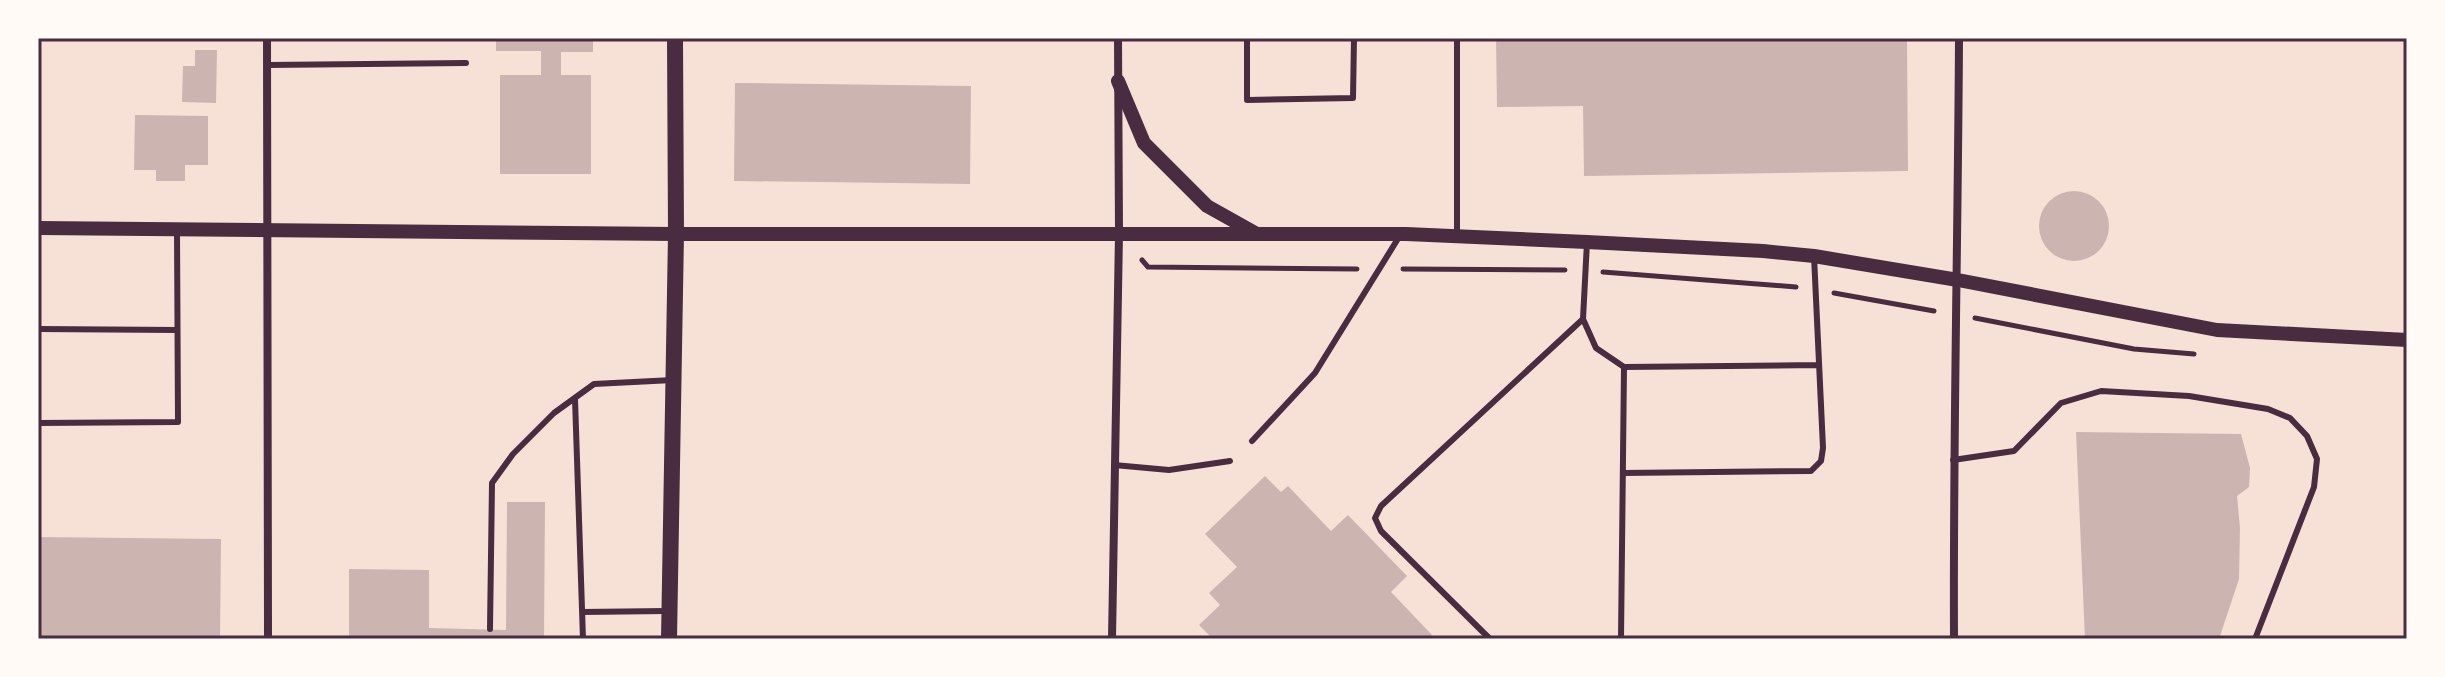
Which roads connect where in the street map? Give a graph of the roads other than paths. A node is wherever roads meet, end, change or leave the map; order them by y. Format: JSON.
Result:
{"nodes":[{"id":1,"x":267,"y":38,"type":"edge"},
{"id":2,"x":675,"y":38,"type":"edge"},
{"id":3,"x":1118,"y":38,"type":"edge"},
{"id":4,"x":1247,"y":38,"type":"edge"},
{"id":5,"x":1354,"y":38,"type":"edge"},
{"id":6,"x":1457,"y":38,"type":"edge"},
{"id":7,"x":1959,"y":38,"type":"edge"},
{"id":8,"x":466,"y":63,"type":"dead end"},
{"id":9,"x":267,"y":65,"type":"junction"},
{"id":10,"x":1118,"y":81,"type":"junction"},
{"id":11,"x":38,"y":228,"type":"edge"},
{"id":12,"x":176,"y":229,"type":"junction"},
{"id":13,"x":267,"y":230,"type":"junction"},
{"id":14,"x":676,"y":234,"type":"junction"},
{"id":15,"x":1119,"y":234,"type":"junction"},
{"id":16,"x":1401,"y":234,"type":"junction"},
{"id":17,"x":1260,"y":236,"type":"junction"},
{"id":18,"x":1457,"y":236,"type":"junction"},
{"id":19,"x":1587,"y":242,"type":"junction"},
{"id":20,"x":1814,"y":256,"type":"junction"},
{"id":21,"x":1958,"y":280,"type":"junction"},
{"id":22,"x":1583,"y":319,"type":"junction"},
{"id":23,"x":38,"y":329,"type":"edge"},
{"id":24,"x":177,"y":330,"type":"junction"},
{"id":25,"x":2407,"y":340,"type":"edge"},
{"id":26,"x":1818,"y":365,"type":"junction"},
{"id":27,"x":1624,"y":367,"type":"junction"},
{"id":28,"x":673,"y":380,"type":"junction"},
{"id":29,"x":575,"y":399,"type":"junction"},
{"id":30,"x":38,"y":423,"type":"edge"},
{"id":31,"x":1252,"y":441,"type":"dead end"},
{"id":32,"x":1953,"y":460,"type":"junction"},
{"id":33,"x":1230,"y":461,"type":"dead end"},
{"id":34,"x":1114,"y":465,"type":"junction"},
{"id":35,"x":1623,"y":473,"type":"junction"},
{"id":36,"x":670,"y":611,"type":"junction"},
{"id":37,"x":582,"y":612,"type":"junction"},
{"id":38,"x":490,"y":629,"type":"dead end"},
{"id":39,"x":268,"y":639,"type":"edge"},
{"id":40,"x":583,"y":639,"type":"edge"},
{"id":41,"x":669,"y":639,"type":"edge"},
{"id":42,"x":1112,"y":639,"type":"edge"},
{"id":43,"x":1490,"y":639,"type":"edge"},
{"id":44,"x":1621,"y":639,"type":"edge"},
{"id":45,"x":1954,"y":639,"type":"edge"},
{"id":46,"x":2255,"y":639,"type":"edge"}],
"edges":[{"from":1,"to":9,"type":"street"},
{"from":2,"to":14,"type":"main road"},
{"from":3,"to":10,"type":"street"},
{"from":4,"to":5,"type":"lane"},
{"from":6,"to":18,"type":"lane"},
{"from":7,"to":21,"type":"street"},
{"from":8,"to":9,"type":"lane"},
{"from":9,"to":13,"type":"street"},
{"from":10,"to":15,"type":"street"},
{"from":10,"to":17,"type":"street"},
{"from":11,"to":12,"type":"street"},
{"from":12,"to":13,"type":"street"},
{"from":12,"to":24,"type":"lane"},
{"from":13,"to":14,"type":"street"},
{"from":13,"to":39,"type":"street"},
{"from":14,"to":15,"type":"street"},
{"from":14,"to":28,"type":"main road"},
{"from":15,"to":17,"type":"street"},
{"from":15,"to":34,"type":"street"},
{"from":16,"to":17,"type":"street"},
{"from":16,"to":18,"type":"street"},
{"from":16,"to":31,"type":"lane"},
{"from":18,"to":19,"type":"street"},
{"from":19,"to":20,"type":"street"},
{"from":19,"to":22,"type":"lane"},
{"from":20,"to":21,"type":"street"},
{"from":20,"to":26,"type":"lane"},
{"from":21,"to":25,"type":"street"},
{"from":21,"to":32,"type":"street"},
{"from":22,"to":27,"type":"lane"},
{"from":22,"to":43,"type":"lane"},
{"from":23,"to":24,"type":"lane"},
{"from":24,"to":30,"type":"lane"},
{"from":26,"to":27,"type":"lane"},
{"from":26,"to":35,"type":"lane"},
{"from":27,"to":35,"type":"lane"},
{"from":28,"to":29,"type":"lane"},
{"from":28,"to":36,"type":"main road"},
{"from":29,"to":37,"type":"lane"},
{"from":29,"to":38,"type":"lane"},
{"from":32,"to":45,"type":"street"},
{"from":32,"to":46,"type":"lane"},
{"from":33,"to":34,"type":"lane"},
{"from":34,"to":42,"type":"street"},
{"from":35,"to":44,"type":"lane"},
{"from":36,"to":37,"type":"lane"},
{"from":36,"to":41,"type":"main road"},
{"from":37,"to":40,"type":"lane"}]}
